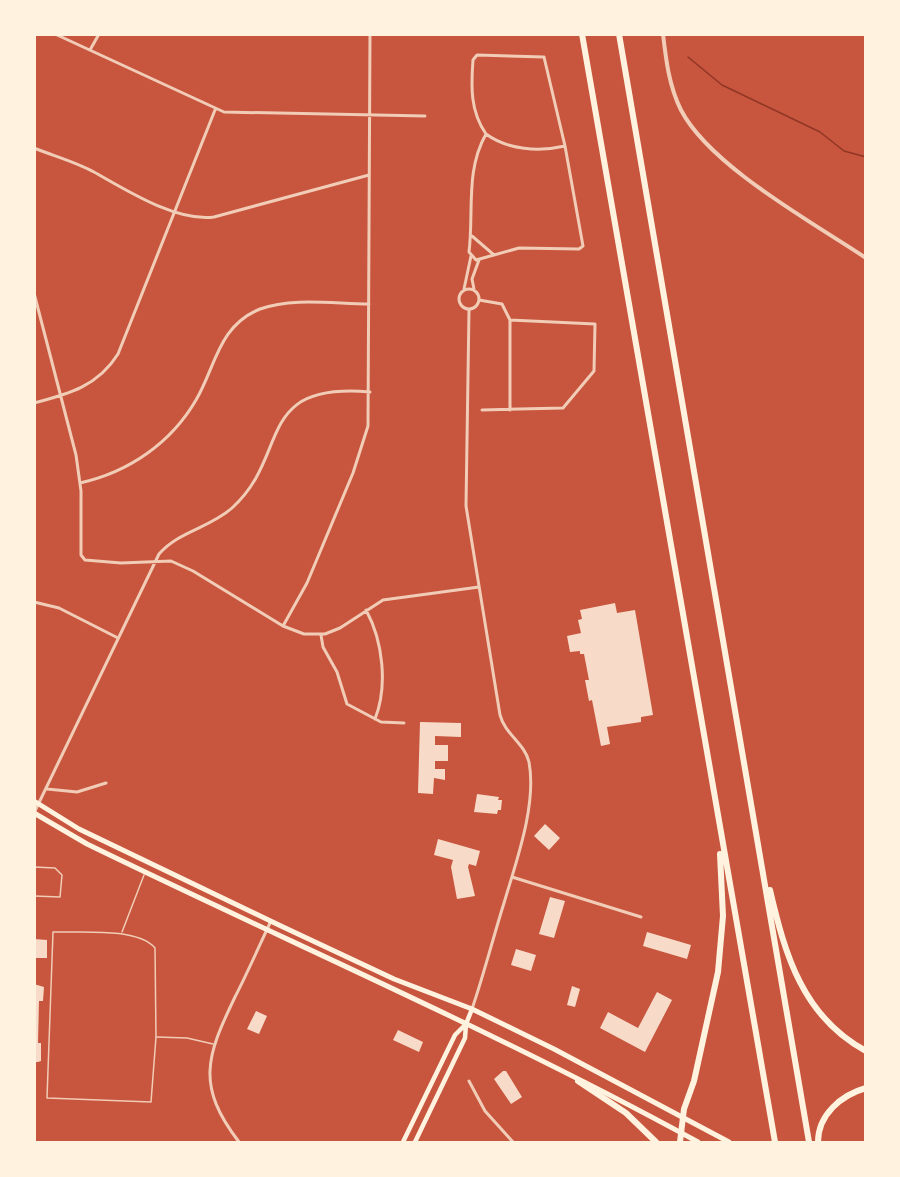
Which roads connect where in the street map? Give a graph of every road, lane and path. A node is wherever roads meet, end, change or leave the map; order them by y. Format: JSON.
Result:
{"nodes":[{"id":1,"x":55,"y":34,"type":"edge"},
{"id":2,"x":99,"y":34,"type":"edge"},
{"id":3,"x":370,"y":34,"type":"edge"},
{"id":4,"x":582,"y":34,"type":"edge"},
{"id":5,"x":619,"y":34,"type":"edge"},
{"id":6,"x":663,"y":34,"type":"edge"},
{"id":7,"x":90,"y":51,"type":"junction"},
{"id":8,"x":215,"y":110,"type":"junction"},
{"id":9,"x":370,"y":115,"type":"junction"},
{"id":10,"x":425,"y":116,"type":"dead end"},
{"id":11,"x":486,"y":134,"type":"junction"},
{"id":12,"x":566,"y":146,"type":"junction"},
{"id":13,"x":34,"y":148,"type":"edge"},
{"id":14,"x":369,"y":175,"type":"junction"},
{"id":15,"x":174,"y":211,"type":"junction"},
{"id":16,"x":471,"y":235,"type":"junction"},
{"id":17,"x":478,"y":242,"type":"junction"},
{"id":18,"x":470,"y":247,"type":"junction"},
{"id":19,"x":487,"y":249,"type":"junction"},
{"id":20,"x":494,"y":255,"type":"junction"},
{"id":21,"x":471,"y":256,"type":"junction"},
{"id":22,"x":866,"y":258,"type":"edge"},
{"id":23,"x":481,"y":259,"type":"junction"},
{"id":24,"x":464,"y":290,"type":"junction"},
{"id":25,"x":475,"y":291,"type":"junction"},
{"id":26,"x":34,"y":293,"type":"edge"},
{"id":27,"x":479,"y":300,"type":"junction"},
{"id":28,"x":369,"y":304,"type":"junction"},
{"id":29,"x":469,"y":310,"type":"junction"},
{"id":30,"x":510,"y":320,"type":"junction"},
{"id":31,"x":370,"y":392,"type":"junction"},
{"id":32,"x":63,"y":396,"type":"junction"},
{"id":33,"x":34,"y":402,"type":"edge"},
{"id":34,"x":482,"y":410,"type":"dead end"},
{"id":35,"x":510,"y":410,"type":"junction"},
{"id":36,"x":80,"y":483,"type":"junction"},
{"id":37,"x":154,"y":561,"type":"junction"},
{"id":38,"x":479,"y":587,"type":"junction"},
{"id":39,"x":34,"y":602,"type":"edge"},
{"id":40,"x":366,"y":610,"type":"junction"},
{"id":41,"x":283,"y":626,"type":"junction"},
{"id":42,"x":321,"y":634,"type":"junction"},
{"id":43,"x":118,"y":638,"type":"junction"},
{"id":44,"x":375,"y":719,"type":"junction"},
{"id":45,"x":404,"y":723,"type":"dead end"},
{"id":46,"x":106,"y":783,"type":"dead end"},
{"id":47,"x":47,"y":789,"type":"junction"},
{"id":48,"x":37,"y":803,"type":"edge"},
{"id":49,"x":34,"y":813,"type":"edge"},
{"id":50,"x":718,"y":817,"type":"junction"},
{"id":51,"x":757,"y":833,"type":"junction"},
{"id":52,"x":34,"y":867,"type":"edge"},
{"id":53,"x":145,"y":872,"type":"junction"},
{"id":54,"x":512,"y":878,"type":"junction"},
{"id":55,"x":34,"y":896,"type":"edge"},
{"id":56,"x":641,"y":917,"type":"dead end"},
{"id":57,"x":270,"y":921,"type":"junction"},
{"id":58,"x":267,"y":930,"type":"junction"},
{"id":59,"x":122,"y":933,"type":"junction"},
{"id":60,"x":472,"y":1009,"type":"junction"},
{"id":61,"x":466,"y":1024,"type":"junction"},
{"id":62,"x":156,"y":1037,"type":"junction"},
{"id":63,"x":213,"y":1044,"type":"junction"},
{"id":64,"x":866,"y":1051,"type":"edge"},
{"id":65,"x":469,"y":1081,"type":"dead end"},
{"id":66,"x":578,"y":1081,"type":"junction"},
{"id":67,"x":866,"y":1088,"type":"edge"},
{"id":68,"x":685,"y":1119,"type":"junction"},
{"id":69,"x":683,"y":1134,"type":"junction"},
{"id":70,"x":239,"y":1143,"type":"edge"},
{"id":71,"x":403,"y":1143,"type":"edge"},
{"id":72,"x":415,"y":1143,"type":"edge"},
{"id":73,"x":513,"y":1143,"type":"edge"},
{"id":74,"x":656,"y":1143,"type":"edge"},
{"id":75,"x":680,"y":1143,"type":"edge"},
{"id":76,"x":698,"y":1143,"type":"edge"},
{"id":77,"x":729,"y":1143,"type":"edge"},
{"id":78,"x":775,"y":1143,"type":"edge"},
{"id":79,"x":809,"y":1143,"type":"edge"},
{"id":80,"x":818,"y":1143,"type":"edge"}],
"edges":[{"from":1,"to":7,"type":"street"},
{"from":2,"to":7,"type":"street"},
{"from":3,"to":9,"type":"street"},
{"from":4,"to":50,"type":"highway"},
{"from":5,"to":51,"type":"highway"},
{"from":6,"to":22,"type":"street"},
{"from":7,"to":8,"type":"street"},
{"from":8,"to":9,"type":"street"},
{"from":8,"to":15,"type":"street"},
{"from":9,"to":10,"type":"street"},
{"from":9,"to":14,"type":"street"},
{"from":11,"to":12,"type":"street"},
{"from":11,"to":12,"type":"street"},
{"from":11,"to":16,"type":"street"},
{"from":12,"to":20,"type":"street"},
{"from":13,"to":15,"type":"street"},
{"from":14,"to":15,"type":"street"},
{"from":14,"to":28,"type":"street"},
{"from":15,"to":32,"type":"street"},
{"from":16,"to":17,"type":"street"},
{"from":16,"to":18,"type":"street"},
{"from":17,"to":18,"type":"street"},
{"from":17,"to":19,"type":"street"},
{"from":18,"to":21,"type":"street"},
{"from":19,"to":20,"type":"street"},
{"from":19,"to":23,"type":"street"},
{"from":20,"to":23,"type":"street"},
{"from":21,"to":23,"type":"street"},
{"from":21,"to":24,"type":"street"},
{"from":23,"to":25,"type":"street"},
{"from":24,"to":25,"type":"street"},
{"from":24,"to":29,"type":"street"},
{"from":25,"to":27,"type":"street"},
{"from":26,"to":32,"type":"street"},
{"from":27,"to":29,"type":"street"},
{"from":27,"to":30,"type":"street"},
{"from":28,"to":31,"type":"street"},
{"from":28,"to":36,"type":"street"},
{"from":29,"to":38,"type":"street"},
{"from":30,"to":35,"type":"street"},
{"from":30,"to":35,"type":"street"},
{"from":31,"to":37,"type":"street"},
{"from":31,"to":41,"type":"street"},
{"from":32,"to":33,"type":"street"},
{"from":32,"to":36,"type":"street"},
{"from":34,"to":35,"type":"street"},
{"from":36,"to":37,"type":"street"},
{"from":37,"to":41,"type":"street"},
{"from":37,"to":43,"type":"street"},
{"from":38,"to":40,"type":"street"},
{"from":38,"to":54,"type":"street"},
{"from":39,"to":43,"type":"street"},
{"from":40,"to":42,"type":"street"},
{"from":40,"to":44,"type":"street"},
{"from":41,"to":42,"type":"street"},
{"from":42,"to":44,"type":"street"},
{"from":43,"to":47,"type":"street"},
{"from":44,"to":45,"type":"street"},
{"from":46,"to":47,"type":"street"},
{"from":47,"to":48,"type":"street"},
{"from":48,"to":49,"type":"street"},
{"from":48,"to":57,"type":"main road"},
{"from":49,"to":53,"type":"main road"},
{"from":50,"to":68,"type":"highway"},
{"from":50,"to":78,"type":"highway"},
{"from":51,"to":64,"type":"highway"},
{"from":51,"to":79,"type":"highway"},
{"from":52,"to":55,"type":"lane"},
{"from":53,"to":58,"type":"main road"},
{"from":53,"to":59,"type":"lane"},
{"from":54,"to":56,"type":"street"},
{"from":54,"to":60,"type":"street"},
{"from":57,"to":58,"type":"street"},
{"from":57,"to":60,"type":"main road"},
{"from":58,"to":61,"type":"main road"},
{"from":58,"to":63,"type":"street"},
{"from":59,"to":62,"type":"lane"},
{"from":59,"to":62,"type":"lane"},
{"from":60,"to":61,"type":"main road"},
{"from":60,"to":68,"type":"main road"},
{"from":61,"to":66,"type":"main road"},
{"from":61,"to":71,"type":"main road"},
{"from":61,"to":72,"type":"main road"},
{"from":62,"to":63,"type":"lane"},
{"from":63,"to":70,"type":"street"},
{"from":65,"to":73,"type":"street"},
{"from":66,"to":69,"type":"main road"},
{"from":66,"to":74,"type":"highway"},
{"from":67,"to":80,"type":"highway"},
{"from":68,"to":69,"type":"highway"},
{"from":68,"to":77,"type":"main road"},
{"from":69,"to":75,"type":"highway"},
{"from":69,"to":76,"type":"main road"}]}
